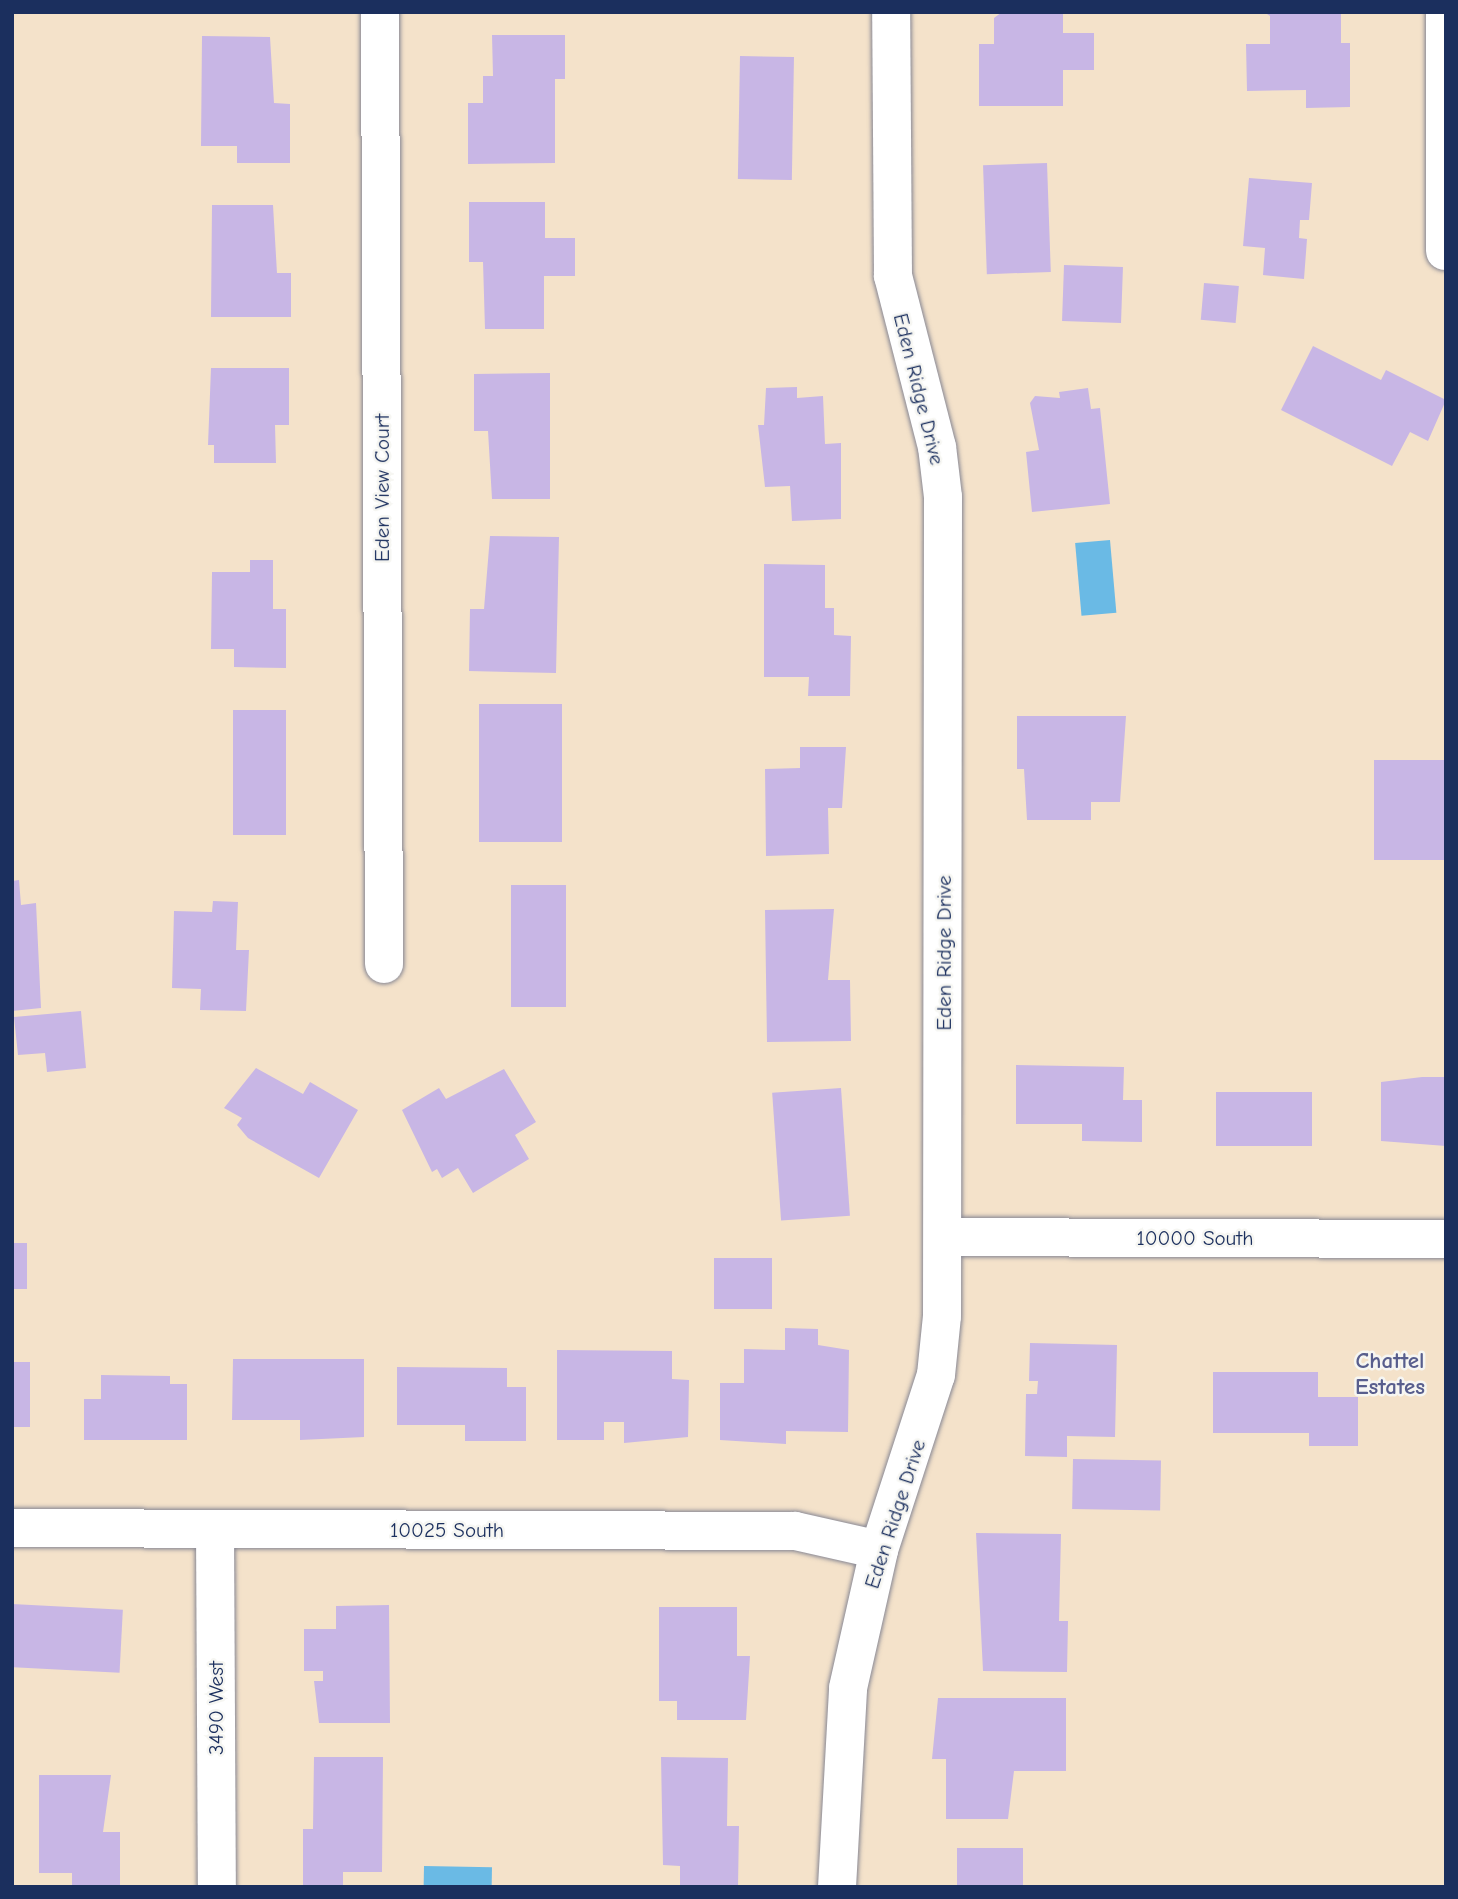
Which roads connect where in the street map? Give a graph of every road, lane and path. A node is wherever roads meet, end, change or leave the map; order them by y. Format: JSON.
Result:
{"nodes":[{"id":1,"x":380,"y":12,"type":"edge"},
{"id":2,"x":891,"y":12,"type":"edge"},
{"id":3,"x":1445,"y":12,"type":"edge"},
{"id":4,"x":1445,"y":251,"type":"edge"},
{"id":5,"x":384,"y":964,"type":"dead end"},
{"id":6,"x":944,"y":1237,"type":"junction"},
{"id":7,"x":1446,"y":1239,"type":"edge"},
{"id":8,"x":12,"y":1528,"type":"edge"},
{"id":9,"x":215,"y":1529,"type":"junction"},
{"id":10,"x":879,"y":1550,"type":"junction"},
{"id":11,"x":217,"y":1887,"type":"edge"},
{"id":12,"x":837,"y":1887,"type":"edge"}],
"edges":[{"from":1,"to":5,"type":"street","name":"Eden View Court"},
{"from":2,"to":6,"type":"street","name":"Eden Ridge Drive"},
{"from":3,"to":4,"type":"street"},
{"from":6,"to":7,"type":"street","name":"10000 South"},
{"from":6,"to":10,"type":"street","name":"Eden Ridge Drive"},
{"from":8,"to":9,"type":"street","name":"10025 South"},
{"from":9,"to":10,"type":"street","name":"10025 South"},
{"from":9,"to":11,"type":"street","name":"3490 West"},
{"from":10,"to":12,"type":"street","name":"Eden Ridge Drive"}]}
